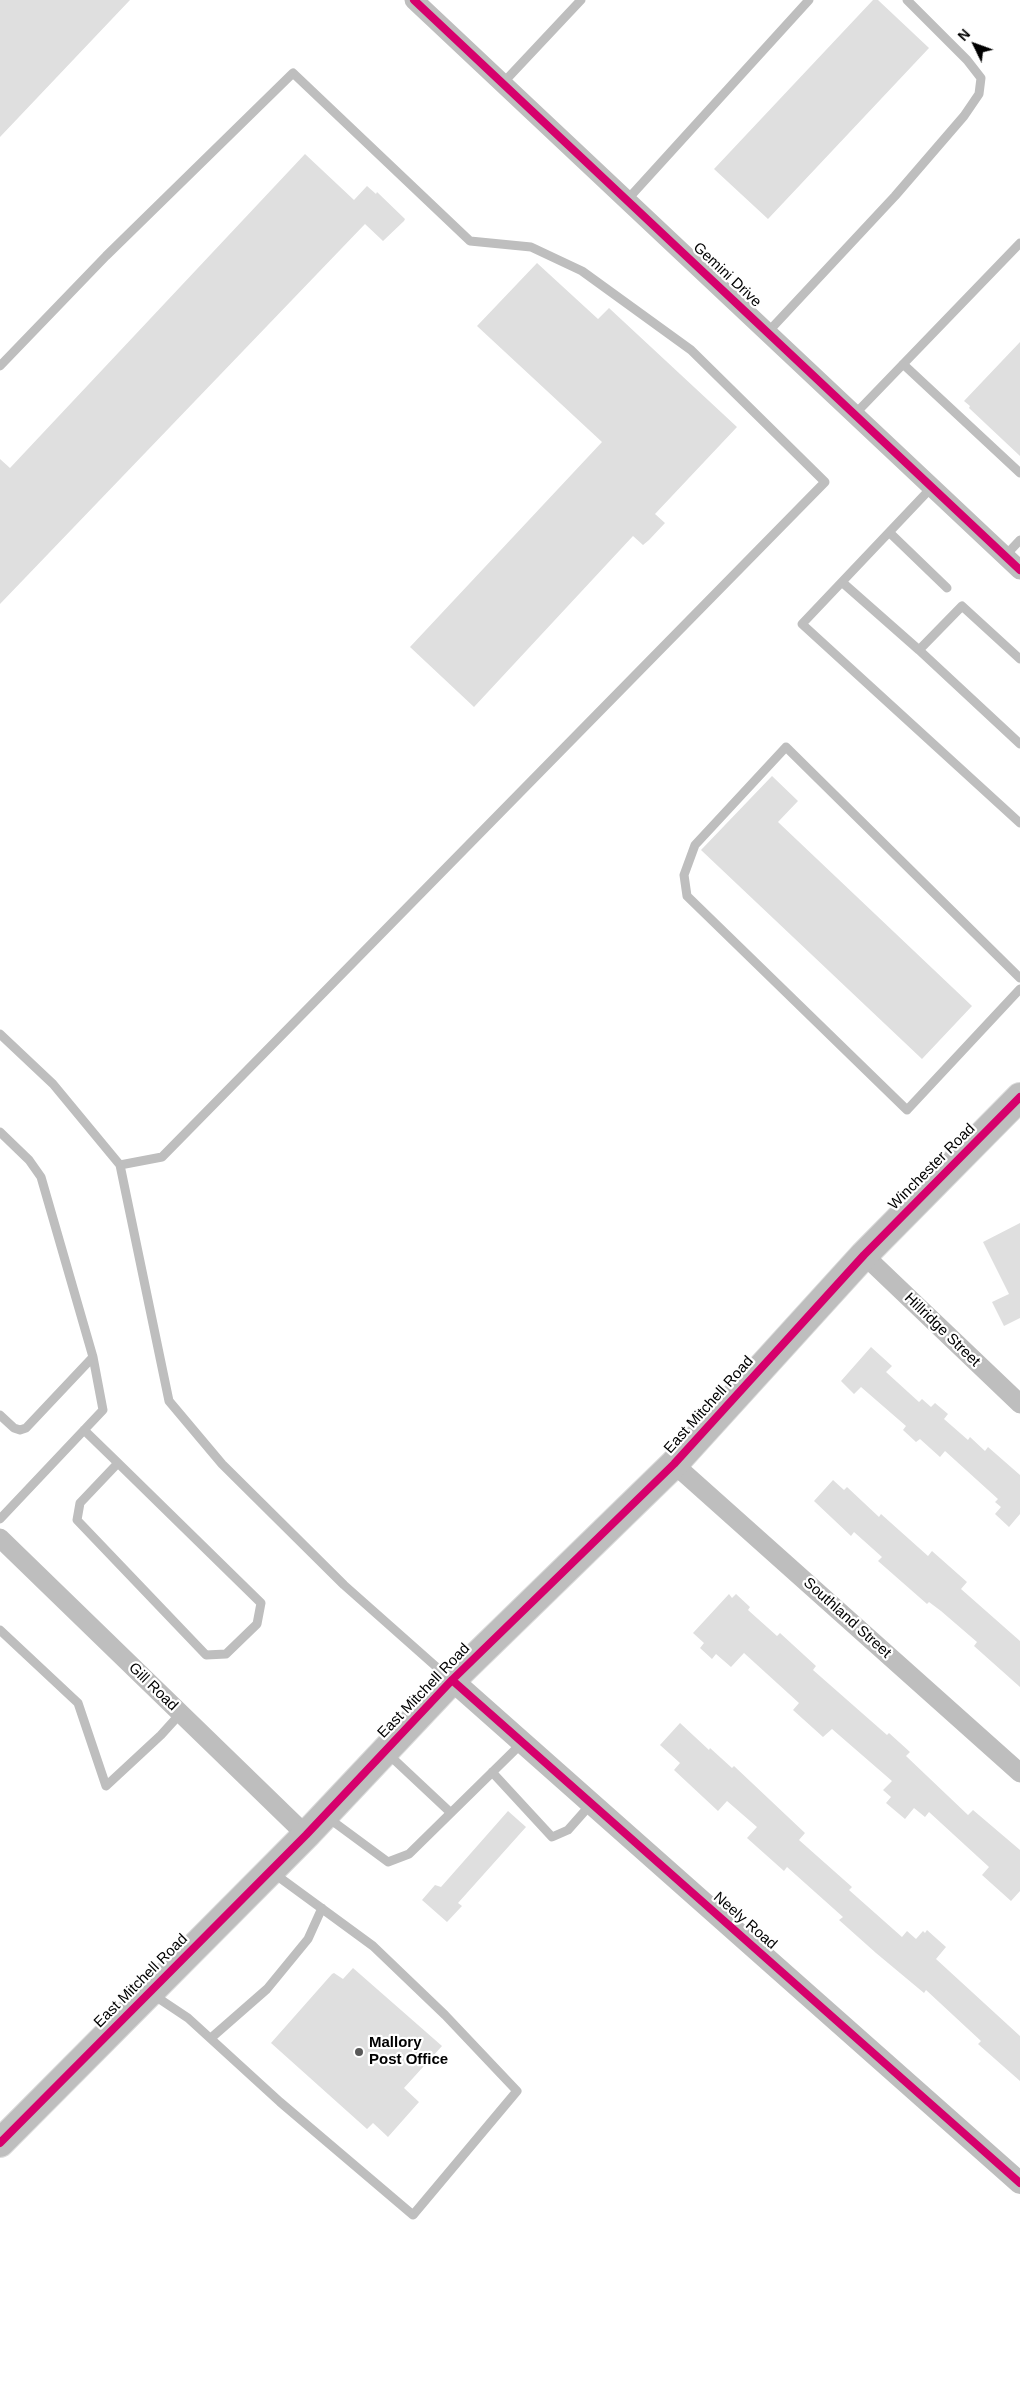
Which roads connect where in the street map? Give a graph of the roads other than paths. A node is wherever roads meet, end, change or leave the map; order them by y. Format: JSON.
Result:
{"nodes":[{"id":1,"x":414,"y":0,"type":"edge"},
{"id":2,"x":580,"y":0,"type":"edge"},
{"id":3,"x":809,"y":0,"type":"edge"},
{"id":4,"x":907,"y":0,"type":"edge"},
{"id":5,"x":502,"y":83,"type":"junction"},
{"id":6,"x":627,"y":200,"type":"junction"},
{"id":7,"x":1020,"y":243,"type":"edge"},
{"id":8,"x":768,"y":332,"type":"junction"},
{"id":9,"x":903,"y":364,"type":"junction"},
{"id":10,"x":0,"y":366,"type":"edge"},
{"id":11,"x":855,"y":414,"type":"junction"},
{"id":12,"x":1020,"y":473,"type":"edge"},
{"id":13,"x":932,"y":487,"type":"junction"},
{"id":14,"x":890,"y":533,"type":"junction"},
{"id":15,"x":1020,"y":540,"type":"edge"},
{"id":16,"x":1005,"y":556,"type":"junction"},
{"id":17,"x":1020,"y":570,"type":"edge"},
{"id":18,"x":843,"y":583,"type":"junction"},
{"id":19,"x":947,"y":588,"type":"dead end"},
{"id":20,"x":919,"y":650,"type":"junction"},
{"id":21,"x":1020,"y":659,"type":"edge"},
{"id":22,"x":1020,"y":744,"type":"edge"},
{"id":23,"x":1020,"y":823,"type":"edge"},
{"id":24,"x":1020,"y":978,"type":"edge"},
{"id":25,"x":1020,"y":989,"type":"edge"},
{"id":26,"x":0,"y":1034,"type":"edge"},
{"id":27,"x":1020,"y":1097,"type":"edge"},
{"id":28,"x":0,"y":1132,"type":"edge"},
{"id":29,"x":120,"y":1165,"type":"junction"},
{"id":30,"x":864,"y":1255,"type":"junction"},
{"id":31,"x":94,"y":1357,"type":"junction"},
{"id":32,"x":1020,"y":1404,"type":"edge"},
{"id":33,"x":0,"y":1415,"type":"edge"},
{"id":34,"x":84,"y":1430,"type":"junction"},
{"id":35,"x":118,"y":1463,"type":"junction"},
{"id":36,"x":674,"y":1464,"type":"junction"},
{"id":37,"x":0,"y":1519,"type":"edge"},
{"id":38,"x":0,"y":1538,"type":"edge"},
{"id":39,"x":0,"y":1630,"type":"edge"},
{"id":40,"x":452,"y":1680,"type":"junction"},
{"id":41,"x":180,"y":1714,"type":"junction"},
{"id":42,"x":522,"y":1742,"type":"junction"},
{"id":43,"x":385,"y":1751,"type":"junction"},
{"id":44,"x":492,"y":1772,"type":"junction"},
{"id":45,"x":1020,"y":1772,"type":"edge"},
{"id":46,"x":591,"y":1804,"type":"junction"},
{"id":47,"x":451,"y":1813,"type":"junction"},
{"id":48,"x":325,"y":1815,"type":"junction"},
{"id":49,"x":306,"y":1836,"type":"junction"},
{"id":50,"x":271,"y":1871,"type":"junction"},
{"id":51,"x":322,"y":1908,"type":"junction"},
{"id":52,"x":150,"y":1992,"type":"junction"},
{"id":53,"x":211,"y":2038,"type":"junction"},
{"id":54,"x":0,"y":2143,"type":"edge"},
{"id":55,"x":1020,"y":2183,"type":"edge"}],
"edges":[{"from":1,"to":5,"type":"street","name":"Gemini Drive"},
{"from":2,"to":5,"type":"lane"},
{"from":3,"to":6,"type":"lane"},
{"from":4,"to":8,"type":"lane"},
{"from":5,"to":6,"type":"street","name":"Gemini Drive"},
{"from":6,"to":8,"type":"street","name":"Gemini Drive"},
{"from":7,"to":9,"type":"lane"},
{"from":8,"to":11,"type":"street","name":"Gemini Drive"},
{"from":9,"to":11,"type":"lane"},
{"from":9,"to":12,"type":"lane"},
{"from":10,"to":29,"type":"lane"},
{"from":11,"to":13,"type":"street","name":"Gemini Drive"},
{"from":13,"to":14,"type":"lane"},
{"from":13,"to":16,"type":"street","name":"Gemini Drive"},
{"from":14,"to":18,"type":"lane"},
{"from":14,"to":19,"type":"lane"},
{"from":15,"to":16,"type":"lane"},
{"from":16,"to":17,"type":"street","name":"Gemini Drive"},
{"from":18,"to":20,"type":"lane"},
{"from":18,"to":23,"type":"lane"},
{"from":20,"to":21,"type":"lane"},
{"from":20,"to":22,"type":"lane"},
{"from":24,"to":25,"type":"lane"},
{"from":26,"to":29,"type":"lane"},
{"from":27,"to":30,"type":"main road","name":"Winchester Road"},
{"from":28,"to":31,"type":"lane"},
{"from":29,"to":40,"type":"lane"},
{"from":30,"to":32,"type":"street","name":"Hillridge Street"},
{"from":30,"to":36,"type":"main road","name":"East Mitchell Road"},
{"from":31,"to":33,"type":"lane"},
{"from":31,"to":34,"type":"lane"},
{"from":34,"to":35,"type":"lane"},
{"from":34,"to":37,"type":"lane"},
{"from":35,"to":35,"type":"lane"},
{"from":36,"to":40,"type":"main road","name":"East Mitchell Road"},
{"from":36,"to":45,"type":"street","name":"Southland Street"},
{"from":38,"to":41,"type":"street","name":"Gill Road"},
{"from":39,"to":41,"type":"lane"},
{"from":40,"to":42,"type":"street","name":"Neely Road"},
{"from":40,"to":43,"type":"main road","name":"East Mitchell Road"},
{"from":41,"to":49,"type":"street","name":"Gill Road"},
{"from":42,"to":44,"type":"lane"},
{"from":42,"to":46,"type":"street","name":"Neely Road"},
{"from":43,"to":47,"type":"lane"},
{"from":43,"to":48,"type":"main road","name":"East Mitchell Road"},
{"from":44,"to":46,"type":"lane"},
{"from":44,"to":47,"type":"lane"},
{"from":46,"to":55,"type":"street","name":"Neely Road"},
{"from":47,"to":48,"type":"lane"},
{"from":48,"to":49,"type":"main road","name":"East Mitchell Road"},
{"from":49,"to":50,"type":"main road","name":"East Mitchell Road"},
{"from":50,"to":51,"type":"lane"},
{"from":50,"to":52,"type":"main road","name":"East Mitchell Road"},
{"from":51,"to":53,"type":"lane"},
{"from":51,"to":53,"type":"lane"},
{"from":52,"to":53,"type":"lane"},
{"from":52,"to":54,"type":"main road","name":"East Mitchell Road"}]}
